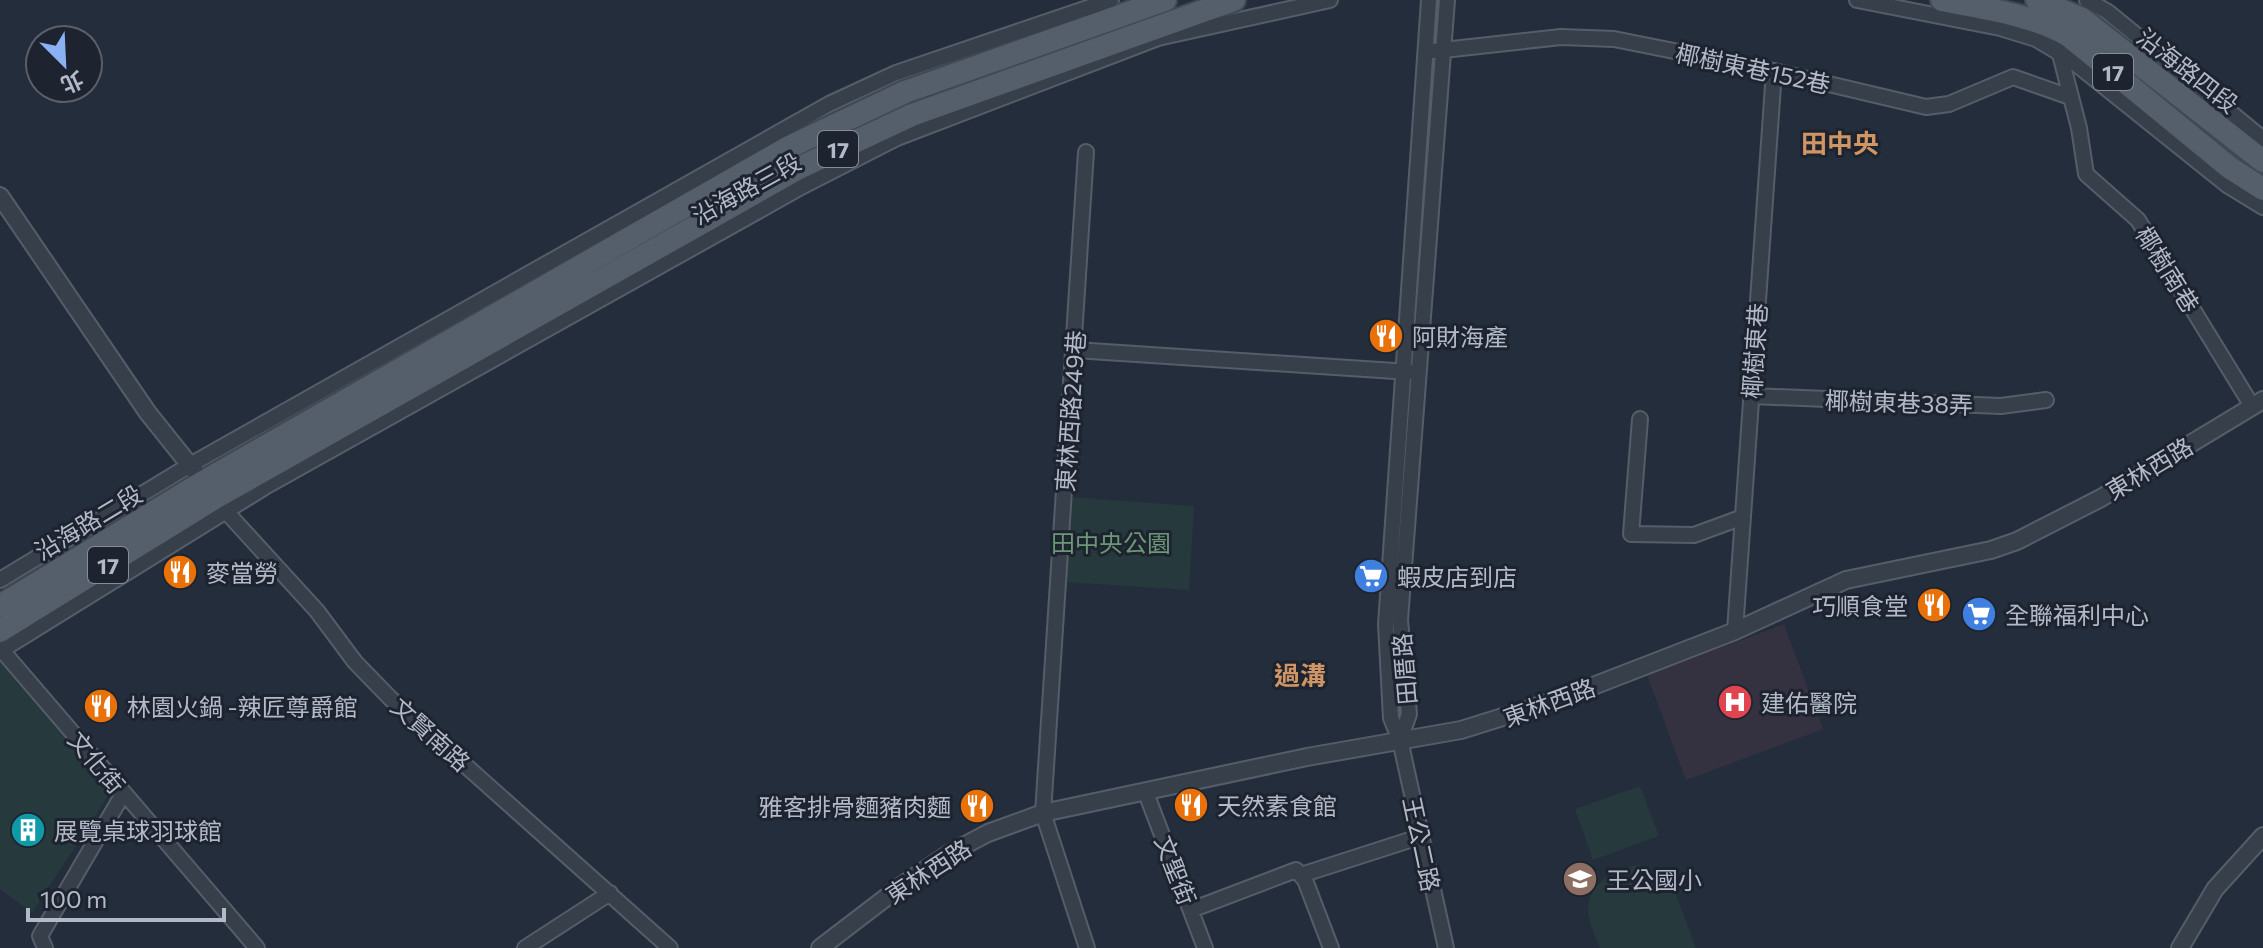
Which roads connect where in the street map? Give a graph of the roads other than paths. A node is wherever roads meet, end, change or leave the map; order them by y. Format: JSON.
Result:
{"nodes":[{"id":1,"x":1165,"y":0,"type":"edge"},
{"id":2,"x":1234,"y":0,"type":"edge"},
{"id":3,"x":1330,"y":0,"type":"edge"},
{"id":4,"x":1429,"y":0,"type":"edge"},
{"id":5,"x":1447,"y":0,"type":"edge"},
{"id":6,"x":1857,"y":0,"type":"edge"},
{"id":7,"x":1942,"y":0,"type":"edge"},
{"id":8,"x":2087,"y":0,"type":"edge"},
{"id":9,"x":1123,"y":3,"type":"edge"},
{"id":10,"x":2047,"y":8,"type":"edge"},
{"id":11,"x":1443,"y":50,"type":"junction"},
{"id":12,"x":1426,"y":52,"type":"junction"},
{"id":13,"x":2058,"y":53,"type":"junction"},
{"id":14,"x":1774,"y":71,"type":"junction"},
{"id":15,"x":881,"y":91,"type":"junction"},
{"id":16,"x":2193,"y":95,"type":"junction"},
{"id":17,"x":2070,"y":97,"type":"junction"},
{"id":18,"x":898,"y":130,"type":"junction"},
{"id":19,"x":2263,"y":139,"type":"edge"},
{"id":20,"x":1086,"y":152,"type":"dead end"},
{"id":21,"x":2263,"y":161,"type":"edge"},
{"id":22,"x":2263,"y":189,"type":"edge"},
{"id":23,"x":0,"y":196,"type":"edge"},
{"id":24,"x":2263,"y":207,"type":"edge"},
{"id":25,"x":462,"y":345,"type":"junction"},
{"id":26,"x":1075,"y":350,"type":"junction"},
{"id":27,"x":1403,"y":372,"type":"junction"},
{"id":28,"x":1419,"y":373,"type":"junction"},
{"id":29,"x":1751,"y":396,"type":"junction"},
{"id":30,"x":2046,"y":400,"type":"dead end"},
{"id":31,"x":2258,"y":403,"type":"edge"},
{"id":32,"x":1640,"y":419,"type":"dead end"},
{"id":33,"x":209,"y":489,"type":"junction"},
{"id":34,"x":1743,"y":517,"type":"junction"},
{"id":35,"x":0,"y":580,"type":"edge"},
{"id":36,"x":0,"y":606,"type":"edge"},
{"id":37,"x":1735,"y":631,"type":"junction"},
{"id":38,"x":0,"y":645,"type":"edge"},
{"id":39,"x":1400,"y":740,"type":"junction"},
{"id":40,"x":1146,"y":793,"type":"junction"},
{"id":41,"x":123,"y":794,"type":"junction"},
{"id":42,"x":1043,"y":813,"type":"junction"},
{"id":43,"x":2263,"y":836,"type":"edge"},
{"id":44,"x":1419,"y":837,"type":"junction"},
{"id":45,"x":1301,"y":875,"type":"junction"},
{"id":46,"x":610,"y":893,"type":"junction"},
{"id":47,"x":1191,"y":910,"type":"junction"},
{"id":48,"x":45,"y":948,"type":"edge"},
{"id":49,"x":257,"y":948,"type":"edge"},
{"id":50,"x":525,"y":948,"type":"edge"},
{"id":51,"x":670,"y":948,"type":"edge"},
{"id":52,"x":820,"y":948,"type":"edge"},
{"id":53,"x":1087,"y":948,"type":"edge"},
{"id":54,"x":1205,"y":948,"type":"edge"},
{"id":55,"x":1331,"y":948,"type":"edge"},
{"id":56,"x":1446,"y":948,"type":"edge"},
{"id":57,"x":2180,"y":948,"type":"edge"}],
"edges":[{"from":1,"to":9,"type":"main road","name":"沿海路三段","number":"17"},
{"from":2,"to":18,"type":"main road","name":"沿海路三段","number":"17"},
{"from":3,"to":18,"type":"street","name":"沿海路三段"},
{"from":4,"to":12,"type":"street","name":"田厝路"},
{"from":5,"to":11,"type":"street","name":"田厝路"},
{"from":6,"to":13,"type":"street"},
{"from":7,"to":10,"type":"main road","name":"沿海路四段","number":"17"},
{"from":8,"to":16,"type":"street","name":"沿海路四段"},
{"from":9,"to":15,"type":"main road","name":"沿海路三段","number":"17"},
{"from":10,"to":13,"type":"street","name":"椰樹南巷"},
{"from":10,"to":16,"type":"main road","name":"沿海路四段","number":"17"},
{"from":10,"to":22,"type":"main road","name":"沿海路四段","number":"17"},
{"from":11,"to":12,"type":"street","name":"椰樹東巷152巷"},
{"from":11,"to":14,"type":"street","name":"椰樹東巷152巷"},
{"from":11,"to":28,"type":"street","name":"田厝路"},
{"from":12,"to":27,"type":"street","name":"田厝路"},
{"from":13,"to":17,"type":"street","name":"椰樹南巷"},
{"from":13,"to":24,"type":"street"},
{"from":14,"to":17,"type":"street","name":"椰樹東巷152巷"},
{"from":14,"to":29,"type":"street","name":"椰樹東巷"},
{"from":15,"to":18,"type":"street"},
{"from":15,"to":25,"type":"main road","name":"沿海路三段","number":"17"},
{"from":16,"to":19,"type":"street","name":"沿海路四段"},
{"from":16,"to":21,"type":"main road","name":"沿海路四段","number":"17"},
{"from":17,"to":31,"type":"street","name":"椰樹南巷"},
{"from":18,"to":25,"type":"main road","name":"沿海路三段","number":"17"},
{"from":20,"to":26,"type":"street","name":"東林西路249巷"},
{"from":23,"to":33,"type":"street","name":"文賢南路"},
{"from":25,"to":33,"type":"main road","name":"沿海路三段","number":"17"},
{"from":25,"to":33,"type":"street","name":"沿海路三段"},
{"from":26,"to":27,"type":"street"},
{"from":26,"to":42,"type":"street","name":"東林西路249巷"},
{"from":27,"to":28,"type":"street"},
{"from":27,"to":39,"type":"street","name":"田厝路"},
{"from":28,"to":39,"type":"street","name":"田厝路"},
{"from":29,"to":30,"type":"street","name":"椰樹東巷38弄"},
{"from":29,"to":34,"type":"street","name":"椰樹東巷"},
{"from":31,"to":37,"type":"street","name":"東林西路"},
{"from":32,"to":34,"type":"street"},
{"from":33,"to":35,"type":"street","name":"沿海路二段"},
{"from":33,"to":36,"type":"main road","name":"沿海路二段","number":"17"},
{"from":33,"to":38,"type":"main road","name":"沿海路二段","number":"17"},
{"from":33,"to":46,"type":"street","name":"文賢南路"},
{"from":34,"to":37,"type":"street","name":"椰樹東巷"},
{"from":37,"to":39,"type":"street","name":"東林西路"},
{"from":38,"to":41,"type":"street","name":"文化街"},
{"from":39,"to":40,"type":"street","name":"東林西路"},
{"from":39,"to":44,"type":"street","name":"王公二路"},
{"from":40,"to":42,"type":"street","name":"東林西路"},
{"from":40,"to":47,"type":"street","name":"文聖街"},
{"from":41,"to":48,"type":"street"},
{"from":41,"to":49,"type":"street","name":"文化街"},
{"from":42,"to":52,"type":"street","name":"東林西路"},
{"from":42,"to":53,"type":"street"},
{"from":43,"to":57,"type":"street"},
{"from":44,"to":45,"type":"street"},
{"from":44,"to":56,"type":"street","name":"王公二路"},
{"from":45,"to":47,"type":"street"},
{"from":45,"to":55,"type":"street"},
{"from":46,"to":50,"type":"street"},
{"from":46,"to":51,"type":"street","name":"文賢南路"},
{"from":47,"to":54,"type":"street","name":"文聖街"}]}
